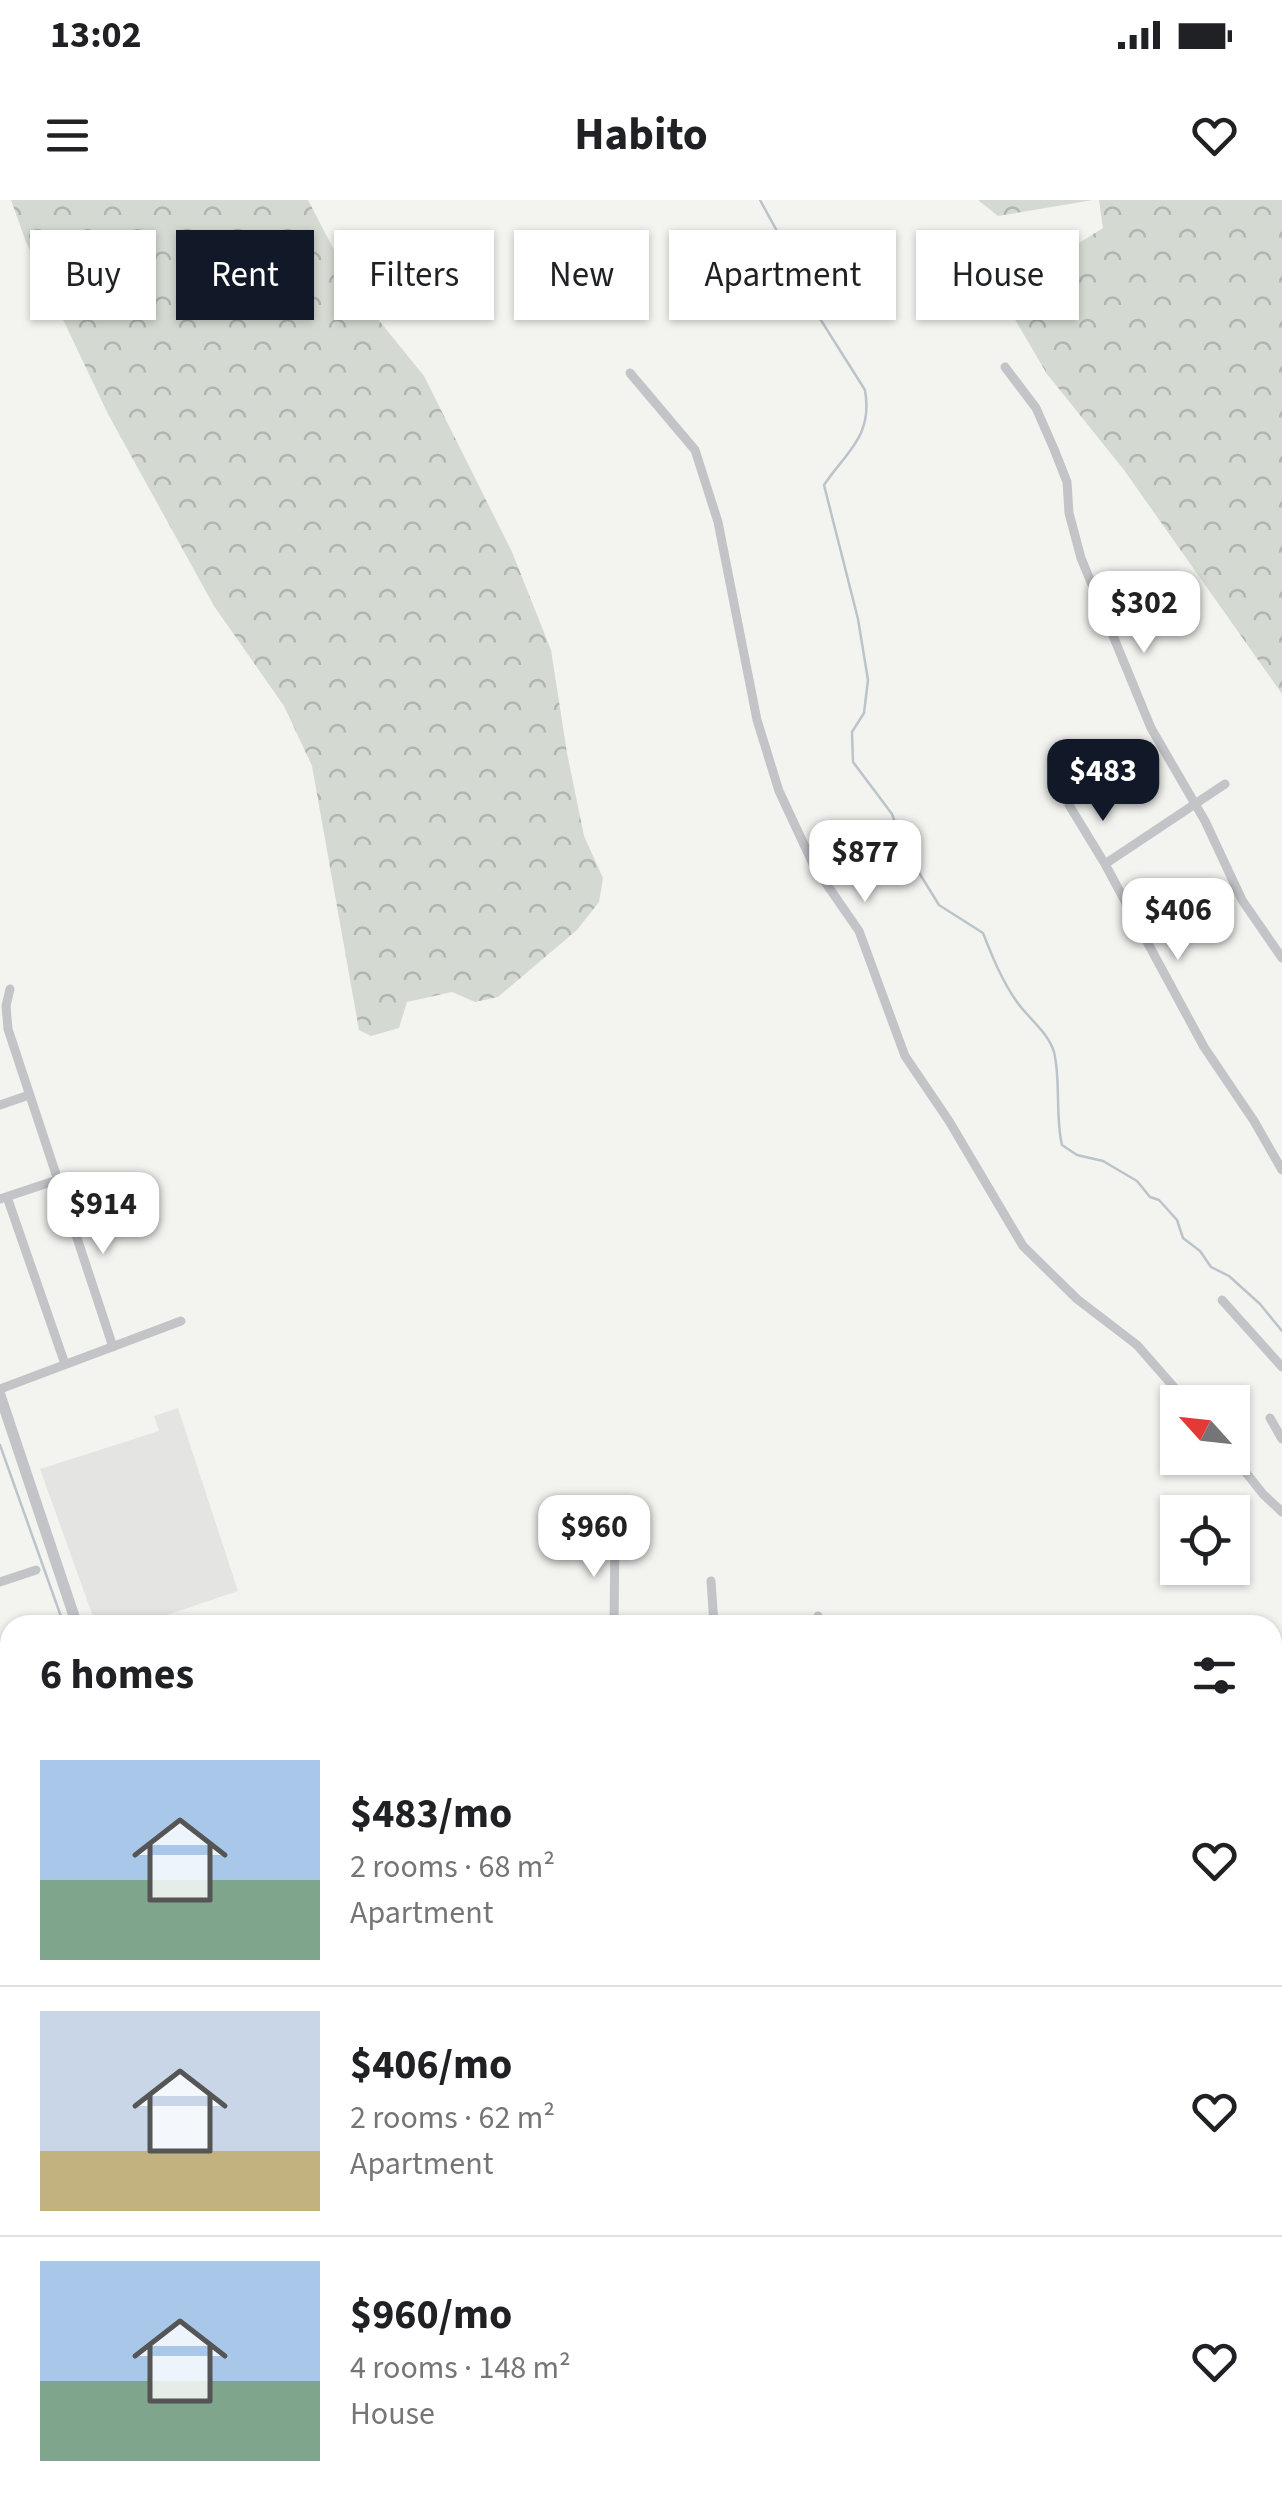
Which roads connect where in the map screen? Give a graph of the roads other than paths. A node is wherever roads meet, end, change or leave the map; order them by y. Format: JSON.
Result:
{"nodes":[{"id":1,"x":1005,"y":368,"type":"dead end"},
{"id":2,"x":630,"y":373,"type":"dead end"},
{"id":3,"x":1225,"y":784,"type":"dead end"},
{"id":4,"x":1194,"y":802,"type":"junction"},
{"id":5,"x":1069,"y":805,"type":"dead end"},
{"id":6,"x":1105,"y":864,"type":"junction"},
{"id":7,"x":1282,"y":958,"type":"edge"},
{"id":8,"x":10,"y":989,"type":"dead end"},
{"id":9,"x":29,"y":1095,"type":"junction"},
{"id":10,"x":0,"y":1105,"type":"edge"},
{"id":11,"x":1282,"y":1170,"type":"edge"},
{"id":12,"x":57,"y":1180,"type":"junction"},
{"id":13,"x":3,"y":1198,"type":"edge"},
{"id":14,"x":1222,"y":1300,"type":"dead end"},
{"id":15,"x":181,"y":1321,"type":"dead end"},
{"id":16,"x":113,"y":1347,"type":"junction"},
{"id":17,"x":64,"y":1364,"type":"junction"},
{"id":18,"x":1282,"y":1367,"type":"edge"},
{"id":19,"x":1172,"y":1385,"type":"edge"},
{"id":20,"x":0,"y":1392,"type":"edge"},
{"id":21,"x":1270,"y":1418,"type":"dead end"},
{"id":22,"x":1282,"y":1439,"type":"edge"},
{"id":23,"x":1247,"y":1475,"type":"edge"},
{"id":24,"x":1282,"y":1512,"type":"edge"},
{"id":25,"x":614,"y":1536,"type":"dead end"},
{"id":26,"x":36,"y":1570,"type":"dead end"},
{"id":27,"x":711,"y":1581,"type":"dead end"},
{"id":28,"x":0,"y":1582,"type":"edge"},
{"id":29,"x":74,"y":1615,"type":"edge"},
{"id":30,"x":614,"y":1615,"type":"edge"},
{"id":31,"x":713,"y":1615,"type":"edge"}],
"edges":[{"from":1,"to":4,"type":"street"},
{"from":2,"to":19,"type":"street"},
{"from":3,"to":4,"type":"street"},
{"from":4,"to":6,"type":"street"},
{"from":4,"to":7,"type":"street"},
{"from":5,"to":6,"type":"street"},
{"from":6,"to":11,"type":"street"},
{"from":8,"to":9,"type":"street"},
{"from":9,"to":10,"type":"street"},
{"from":9,"to":12,"type":"street"},
{"from":12,"to":13,"type":"street"},
{"from":12,"to":16,"type":"street"},
{"from":13,"to":17,"type":"street"},
{"from":14,"to":18,"type":"street"},
{"from":15,"to":16,"type":"street"},
{"from":16,"to":17,"type":"street"},
{"from":17,"to":20,"type":"street"},
{"from":20,"to":29,"type":"street"},
{"from":21,"to":22,"type":"street"},
{"from":23,"to":24,"type":"street"},
{"from":25,"to":30,"type":"street"},
{"from":26,"to":28,"type":"street"},
{"from":27,"to":31,"type":"street"}]}
